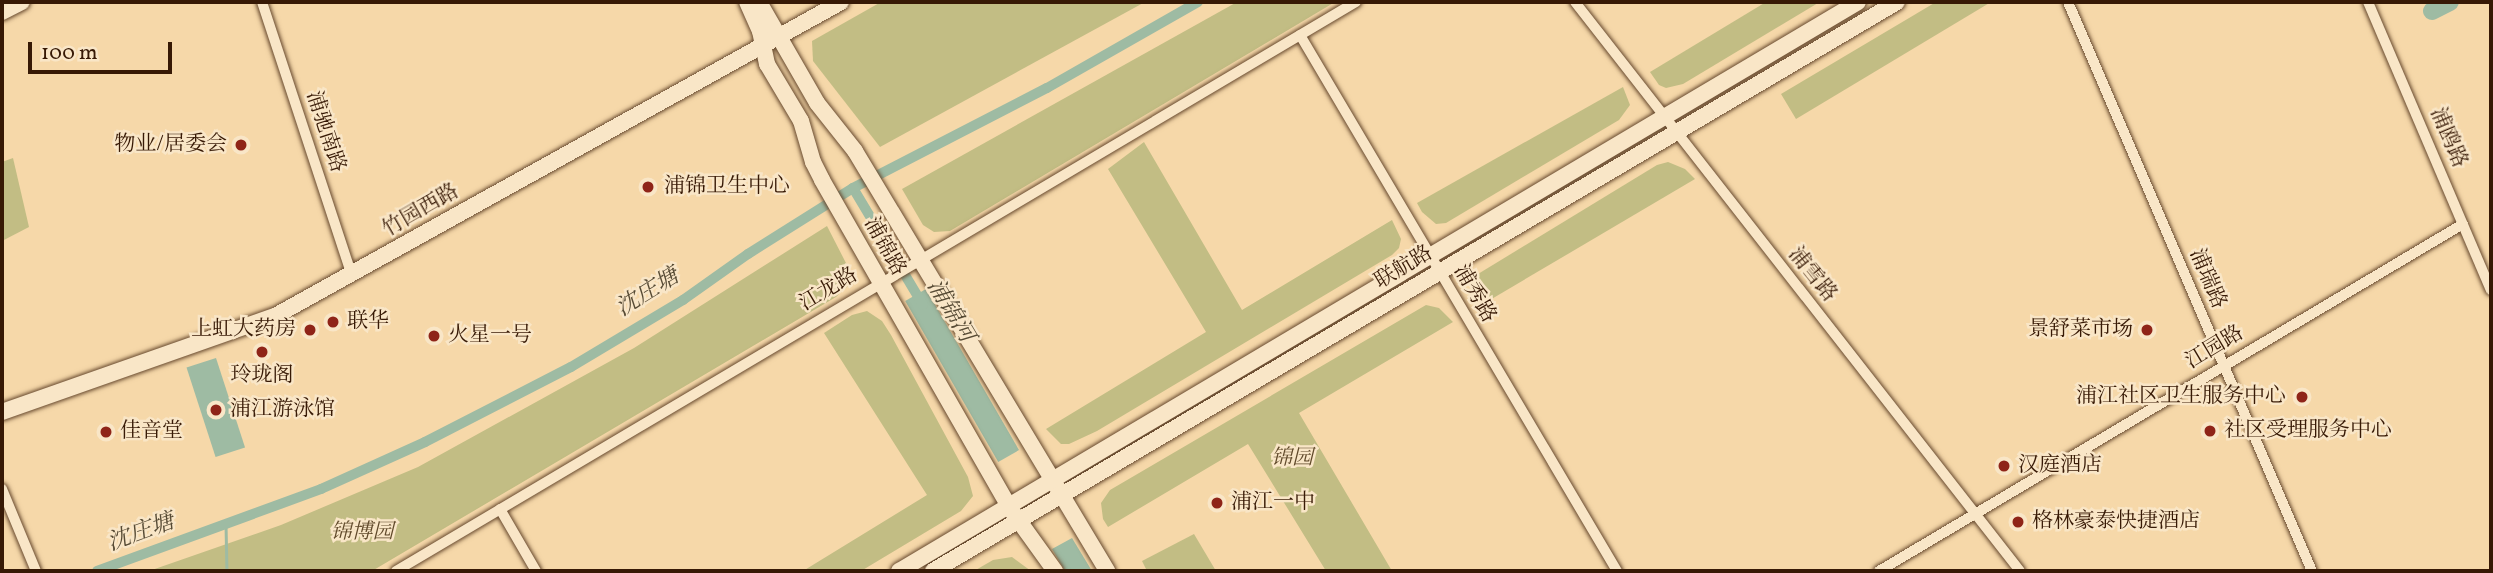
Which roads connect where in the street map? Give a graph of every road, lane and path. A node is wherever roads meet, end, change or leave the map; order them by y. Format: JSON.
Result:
{"nodes":[{"id":1,"x":22,"y":2,"type":"edge"},
{"id":2,"x":262,"y":2,"type":"edge"},
{"id":3,"x":747,"y":2,"type":"edge"},
{"id":4,"x":759,"y":2,"type":"edge"},
{"id":5,"x":841,"y":2,"type":"edge"},
{"id":6,"x":1356,"y":2,"type":"edge"},
{"id":7,"x":1575,"y":2,"type":"edge"},
{"id":8,"x":1858,"y":2,"type":"edge"},
{"id":9,"x":1897,"y":2,"type":"edge"},
{"id":10,"x":2068,"y":2,"type":"edge"},
{"id":11,"x":2368,"y":2,"type":"edge"},
{"id":12,"x":2,"y":12,"type":"edge"},
{"id":13,"x":1300,"y":35,"type":"junction"},
{"id":14,"x":778,"y":36,"type":"junction"},
{"id":15,"x":762,"y":43,"type":"junction"},
{"id":16,"x":1665,"y":117,"type":"junction"},
{"id":17,"x":1676,"y":131,"type":"junction"},
{"id":18,"x":2463,"y":224,"type":"junction"},
{"id":19,"x":1431,"y":256,"type":"junction"},
{"id":20,"x":919,"y":260,"type":"junction"},
{"id":21,"x":1439,"y":272,"type":"junction"},
{"id":22,"x":352,"y":275,"type":"junction"},
{"id":23,"x":879,"y":283,"type":"junction"},
{"id":24,"x":2491,"y":290,"type":"edge"},
{"id":25,"x":2223,"y":365,"type":"junction"},
{"id":26,"x":2,"y":412,"type":"edge"},
{"id":27,"x":2,"y":489,"type":"edge"},
{"id":28,"x":1053,"y":490,"type":"junction"},
{"id":29,"x":500,"y":509,"type":"junction"},
{"id":30,"x":1019,"y":511,"type":"junction"},
{"id":31,"x":1975,"y":514,"type":"junction"},
{"id":32,"x":35,"y":570,"type":"edge"},
{"id":33,"x":396,"y":571,"type":"edge"},
{"id":34,"x":536,"y":571,"type":"edge"},
{"id":35,"x":899,"y":571,"type":"edge"},
{"id":36,"x":933,"y":571,"type":"edge"},
{"id":37,"x":1055,"y":571,"type":"edge"},
{"id":38,"x":1107,"y":571,"type":"edge"},
{"id":39,"x":1617,"y":571,"type":"edge"},
{"id":40,"x":1879,"y":571,"type":"edge"},
{"id":41,"x":2020,"y":571,"type":"edge"},
{"id":42,"x":2312,"y":571,"type":"edge"}],
"edges":[{"from":1,"to":12,"type":"street"},
{"from":2,"to":22,"type":"street","name":"浦驰南路"},
{"from":3,"to":15,"type":"street","name":"浦锦路"},
{"from":4,"to":14,"type":"street"},
{"from":5,"to":14,"type":"street","name":"竹园西路"},
{"from":6,"to":13,"type":"street","name":"江龙路"},
{"from":7,"to":16,"type":"street","name":"浦雪路"},
{"from":8,"to":16,"type":"street","name":"联航路"},
{"from":9,"to":17,"type":"street","name":"联航路"},
{"from":10,"to":25,"type":"street","name":"浦瑞路"},
{"from":11,"to":18,"type":"street","name":"浦鸥路"},
{"from":13,"to":19,"type":"street","name":"浦秀路"},
{"from":13,"to":20,"type":"street","name":"江龙路"},
{"from":14,"to":15,"type":"street","name":"竹园西路"},
{"from":14,"to":20,"type":"street","name":"浦锦路"},
{"from":15,"to":22,"type":"street","name":"竹园西路"},
{"from":15,"to":23,"type":"street","name":"浦锦路"},
{"from":16,"to":17,"type":"street","name":"浦雪路"},
{"from":16,"to":19,"type":"street","name":"联航路"},
{"from":17,"to":21,"type":"street","name":"联航路"},
{"from":17,"to":31,"type":"street","name":"浦雪路"},
{"from":18,"to":24,"type":"street","name":"浦鸥路"},
{"from":18,"to":25,"type":"street","name":"江园路"},
{"from":19,"to":21,"type":"street","name":"浦秀路"},
{"from":19,"to":28,"type":"street","name":"联航路"},
{"from":20,"to":23,"type":"street","name":"江龙路"},
{"from":20,"to":28,"type":"street","name":"浦锦路"},
{"from":21,"to":28,"type":"street","name":"联航路"},
{"from":21,"to":39,"type":"street","name":"浦秀路"},
{"from":22,"to":26,"type":"street","name":"竹园西路"},
{"from":23,"to":29,"type":"street","name":"江龙路"},
{"from":23,"to":30,"type":"street","name":"浦锦路"},
{"from":25,"to":31,"type":"street","name":"江园路"},
{"from":25,"to":42,"type":"street","name":"浦瑞路"},
{"from":27,"to":32,"type":"street"},
{"from":28,"to":30,"type":"street","name":"联航路"},
{"from":28,"to":38,"type":"street","name":"浦锦路"},
{"from":29,"to":33,"type":"street","name":"江龙路"},
{"from":29,"to":34,"type":"street"},
{"from":30,"to":35,"type":"street","name":"联航路"},
{"from":30,"to":36,"type":"street","name":"联航路"},
{"from":30,"to":37,"type":"street","name":"浦锦路"},
{"from":31,"to":40,"type":"street","name":"江园路"},
{"from":31,"to":41,"type":"street","name":"浦雪路"}]}
